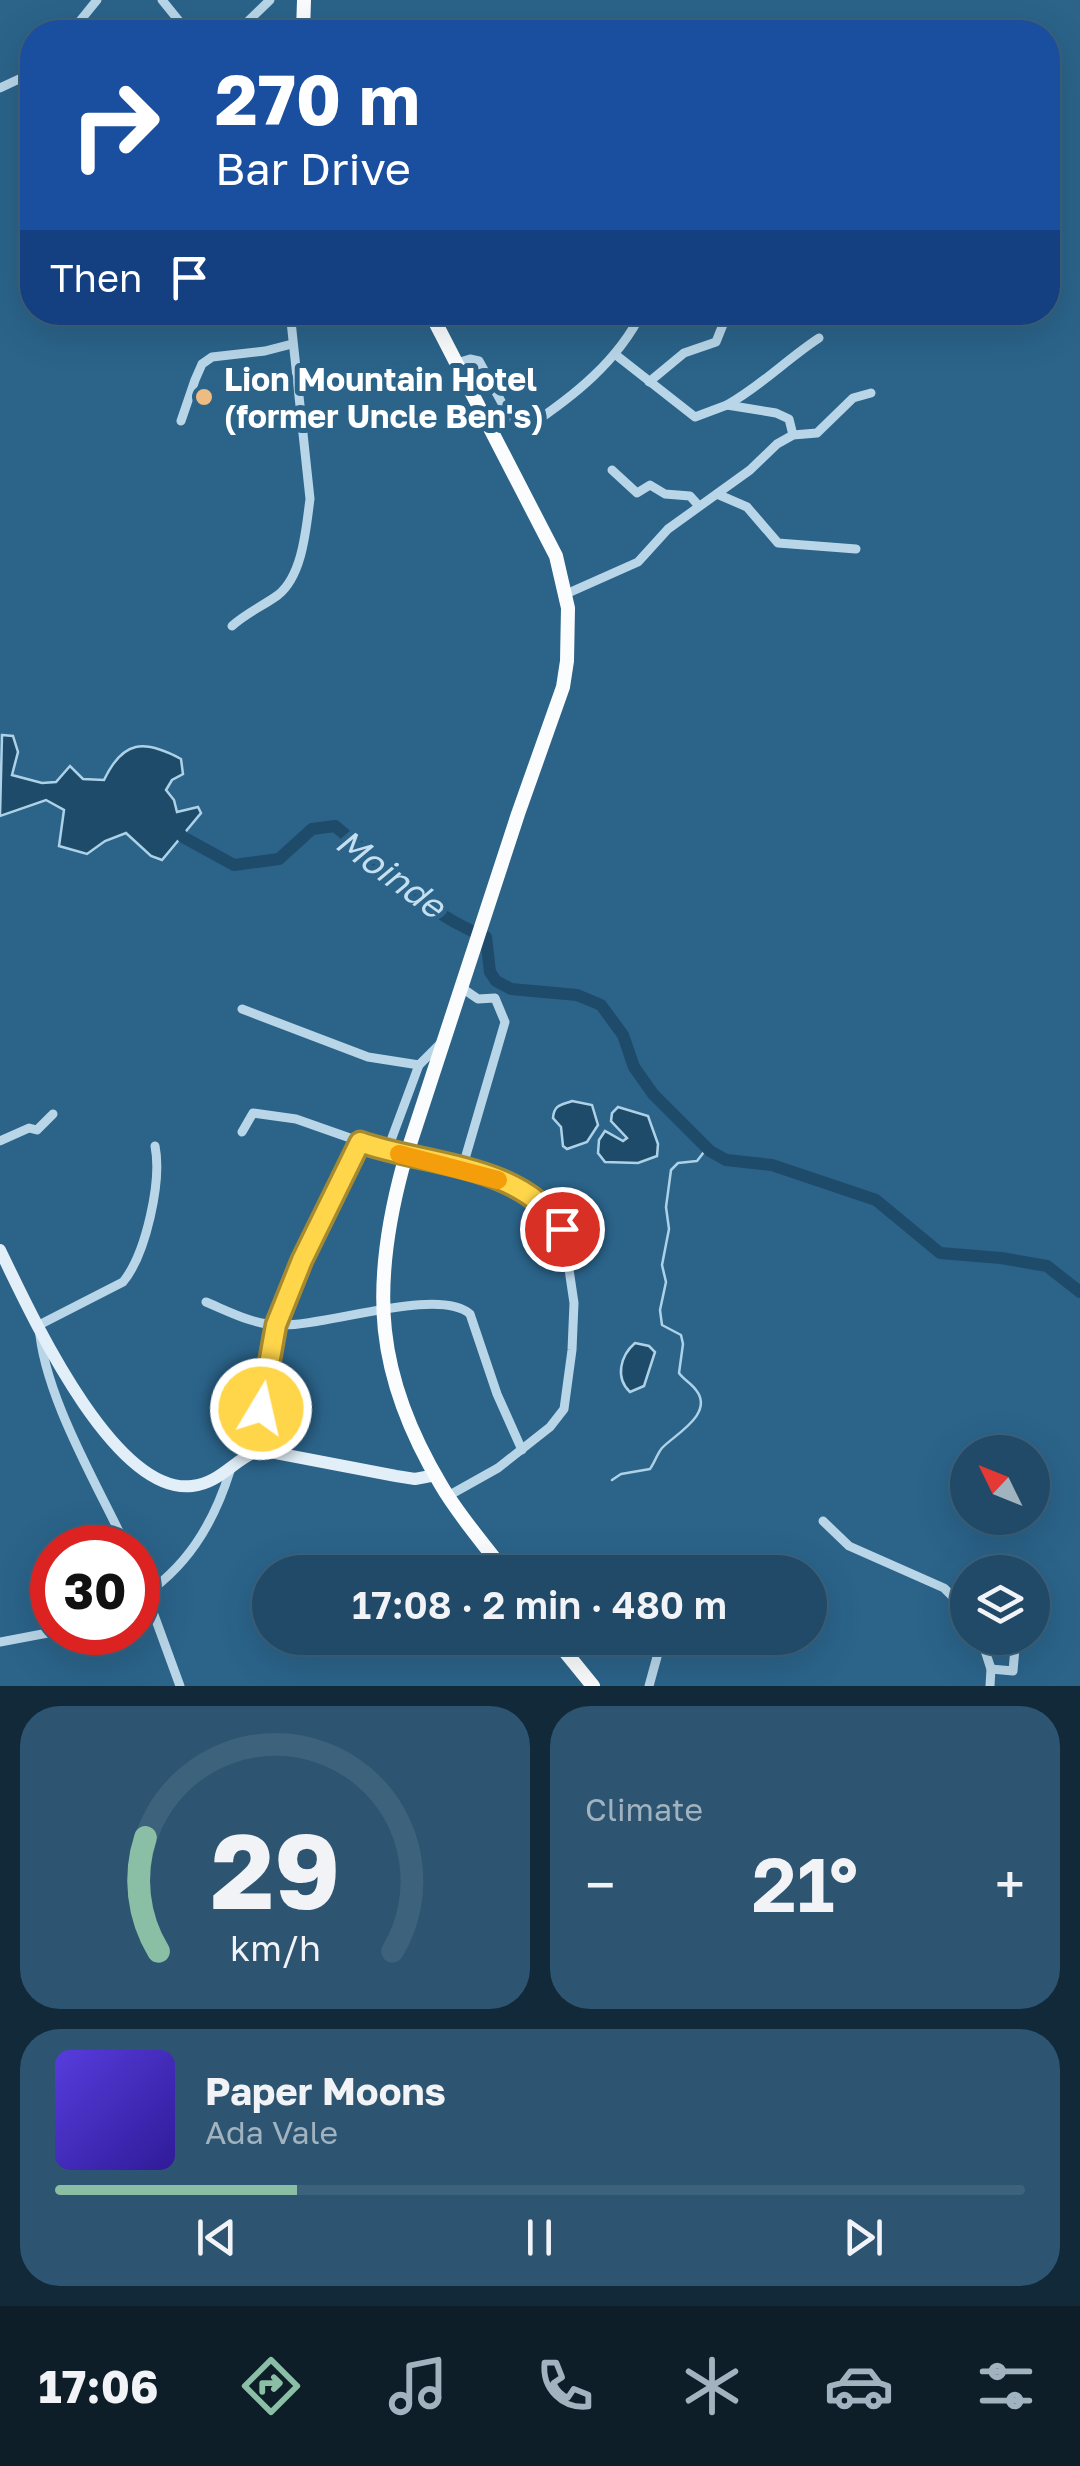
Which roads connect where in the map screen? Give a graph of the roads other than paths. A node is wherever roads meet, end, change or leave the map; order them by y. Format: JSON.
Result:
{"nodes":[{"id":1,"x":96,"y":0,"type":"edge"},
{"id":2,"x":270,"y":0,"type":"edge"},
{"id":3,"x":80,"y":20,"type":"edge"},
{"id":4,"x":249,"y":20,"type":"edge"},
{"id":5,"x":291,"y":325,"type":"edge"},
{"id":6,"x":437,"y":325,"type":"edge"},
{"id":7,"x":636,"y":325,"type":"edge"},
{"id":8,"x":723,"y":325,"type":"edge"},
{"id":9,"x":820,"y":338,"type":"dead end"},
{"id":10,"x":292,"y":344,"type":"junction"},
{"id":11,"x":616,"y":355,"type":"junction"},
{"id":12,"x":457,"y":363,"type":"junction"},
{"id":13,"x":649,"y":382,"type":"junction"},
{"id":14,"x":871,"y":393,"type":"dead end"},
{"id":15,"x":728,"y":405,"type":"junction"},
{"id":16,"x":181,"y":421,"type":"dead end"},
{"id":17,"x":792,"y":435,"type":"junction"},
{"id":18,"x":612,"y":470,"type":"dead end"},
{"id":19,"x":717,"y":494,"type":"junction"},
{"id":20,"x":699,"y":506,"type":"junction"},
{"id":21,"x":856,"y":549,"type":"dead end"},
{"id":22,"x":566,"y":594,"type":"junction"},
{"id":23,"x":232,"y":626,"type":"dead end"},
{"id":24,"x":462,"y":988,"type":"junction"},
{"id":25,"x":242,"y":1008,"type":"dead end"},
{"id":26,"x":444,"y":1041,"type":"junction"},
{"id":27,"x":420,"y":1065,"type":"junction"},
{"id":28,"x":53,"y":1114,"type":"dead end"},
{"id":29,"x":242,"y":1132,"type":"dead end"},
{"id":30,"x":0,"y":1141,"type":"edge"},
{"id":31,"x":360,"y":1142,"type":"junction"},
{"id":32,"x":155,"y":1146,"type":"dead end"},
{"id":33,"x":387,"y":1152,"type":"junction"},
{"id":34,"x":462,"y":1169,"type":"junction"},
{"id":35,"x":0,"y":1250,"type":"edge"},
{"id":36,"x":206,"y":1302,"type":"dead end"},
{"id":37,"x":383,"y":1308,"type":"junction"},
{"id":38,"x":39,"y":1324,"type":"junction"},
{"id":39,"x":276,"y":1325,"type":"junction"},
{"id":40,"x":522,"y":1450,"type":"junction"},
{"id":41,"x":253,"y":1452,"type":"junction"},
{"id":42,"x":230,"y":1471,"type":"junction"},
{"id":43,"x":436,"y":1475,"type":"junction"},
{"id":44,"x":448,"y":1496,"type":"junction"},
{"id":45,"x":822,"y":1520,"type":"dead end"},
{"id":46,"x":116,"y":1525,"type":"edge"},
{"id":47,"x":492,"y":1555,"type":"edge"},
{"id":48,"x":160,"y":1583,"type":"edge"},
{"id":49,"x":950,"y":1594,"type":"edge"},
{"id":50,"x":160,"y":1627,"type":"edge"},
{"id":51,"x":30,"y":1636,"type":"edge"},
{"id":52,"x":0,"y":1642,"type":"edge"},
{"id":53,"x":567,"y":1655,"type":"edge"},
{"id":54,"x":658,"y":1655,"type":"edge"},
{"id":55,"x":986,"y":1655,"type":"edge"},
{"id":56,"x":1014,"y":1655,"type":"edge"},
{"id":57,"x":991,"y":1669,"type":"junction"},
{"id":58,"x":180,"y":1686,"type":"edge"},
{"id":59,"x":592,"y":1686,"type":"edge"},
{"id":60,"x":649,"y":1686,"type":"edge"},
{"id":61,"x":990,"y":1686,"type":"edge"}],
"edges":[{"from":1,"to":3,"type":"street"},
{"from":2,"to":4,"type":"street"},
{"from":5,"to":10,"type":"street"},
{"from":6,"to":12,"type":"main road"},
{"from":7,"to":11,"type":"street"},
{"from":8,"to":13,"type":"street"},
{"from":9,"to":15,"type":"street"},
{"from":10,"to":16,"type":"street"},
{"from":10,"to":23,"type":"street"},
{"from":11,"to":12,"type":"street"},
{"from":11,"to":13,"type":"street"},
{"from":12,"to":22,"type":"main road"},
{"from":13,"to":15,"type":"street"},
{"from":14,"to":17,"type":"street"},
{"from":15,"to":17,"type":"street"},
{"from":17,"to":19,"type":"street"},
{"from":18,"to":20,"type":"street"},
{"from":19,"to":20,"type":"street"},
{"from":19,"to":21,"type":"street"},
{"from":20,"to":22,"type":"street"},
{"from":22,"to":24,"type":"main road"},
{"from":24,"to":26,"type":"main road"},
{"from":24,"to":34,"type":"street"},
{"from":25,"to":27,"type":"street"},
{"from":26,"to":27,"type":"street"},
{"from":26,"to":37,"type":"main road","bridge":true},
{"from":27,"to":33,"type":"street"},
{"from":28,"to":30,"type":"street"},
{"from":29,"to":31,"type":"street"},
{"from":31,"to":33,"type":"street"},
{"from":31,"to":39,"type":"street"},
{"from":32,"to":38,"type":"street"},
{"from":33,"to":34,"type":"street"},
{"from":34,"to":40,"type":"street"},
{"from":35,"to":38,"type":"main road"},
{"from":36,"to":39,"type":"street"},
{"from":37,"to":39,"type":"street"},
{"from":37,"to":40,"type":"street"},
{"from":37,"to":43,"type":"main road"},
{"from":38,"to":42,"type":"main road"},
{"from":38,"to":46,"type":"street"},
{"from":39,"to":41,"type":"street"},
{"from":40,"to":44,"type":"street"},
{"from":41,"to":42,"type":"main road"},
{"from":41,"to":43,"type":"main road"},
{"from":42,"to":48,"type":"street"},
{"from":43,"to":44,"type":"main road"},
{"from":44,"to":47,"type":"main road"},
{"from":45,"to":49,"type":"street"},
{"from":50,"to":58,"type":"street"},
{"from":51,"to":52,"type":"street"},
{"from":53,"to":59,"type":"main road"},
{"from":54,"to":60,"type":"street"},
{"from":55,"to":57,"type":"street"},
{"from":56,"to":57,"type":"street"},
{"from":57,"to":61,"type":"street"}]}
